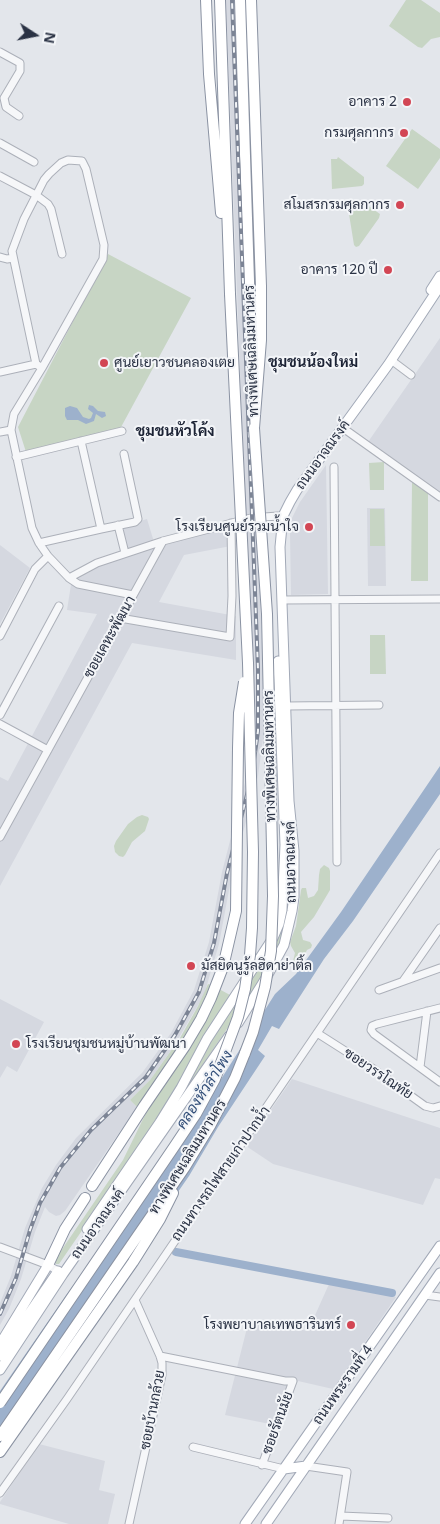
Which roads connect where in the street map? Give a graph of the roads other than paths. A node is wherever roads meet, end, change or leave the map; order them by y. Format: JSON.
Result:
{"nodes":[{"id":1,"x":206,"y":0,"type":"edge"},
{"id":2,"x":220,"y":0,"type":"edge"},
{"id":3,"x":240,"y":0,"type":"edge"},
{"id":4,"x":251,"y":0,"type":"edge"},
{"id":5,"x":0,"y":52,"type":"edge"},
{"id":6,"x":19,"y":116,"type":"dead end"},
{"id":7,"x":0,"y":143,"type":"edge"},
{"id":8,"x":34,"y":162,"type":"dead end"},
{"id":9,"x":0,"y":176,"type":"edge"},
{"id":10,"x":36,"y":195,"type":"junction"},
{"id":11,"x":62,"y":254,"type":"dead end"},
{"id":12,"x":0,"y":257,"type":"edge"},
{"id":13,"x":13,"y":258,"type":"junction"},
{"id":14,"x":228,"y":263,"type":"junction"},
{"id":15,"x":440,"y":276,"type":"edge"},
{"id":16,"x":438,"y":293,"type":"edge"},
{"id":17,"x":391,"y":360,"type":"junction"},
{"id":18,"x":39,"y":366,"type":"junction"},
{"id":19,"x":0,"y":372,"type":"edge"},
{"id":20,"x":411,"y":375,"type":"dead end"},
{"id":21,"x":254,"y":428,"type":"junction"},
{"id":22,"x":343,"y":428,"type":"junction"},
{"id":23,"x":10,"y":430,"type":"junction"},
{"id":24,"x":122,"y":431,"type":"dead end"},
{"id":25,"x":0,"y":432,"type":"edge"},
{"id":26,"x":80,"y":441,"type":"junction"},
{"id":27,"x":124,"y":454,"type":"dead end"},
{"id":28,"x":16,"y":457,"type":"junction"},
{"id":29,"x":334,"y":467,"type":"dead end"},
{"id":30,"x":440,"y":497,"type":"edge"},
{"id":31,"x":280,"y":516,"type":"junction"},
{"id":32,"x":231,"y":523,"type":"junction"},
{"id":33,"x":118,"y":525,"type":"junction"},
{"id":34,"x":101,"y":529,"type":"junction"},
{"id":35,"x":163,"y":541,"type":"junction"},
{"id":36,"x":39,"y":543,"type":"junction"},
{"id":37,"x":125,"y":553,"type":"junction"},
{"id":38,"x":48,"y":556,"type":"junction"},
{"id":39,"x":69,"y":578,"type":"junction"},
{"id":40,"x":133,"y":595,"type":"junction"},
{"id":41,"x":440,"y":599,"type":"edge"},
{"id":42,"x":282,"y":600,"type":"junction"},
{"id":43,"x":335,"y":600,"type":"junction"},
{"id":44,"x":59,"y":606,"type":"dead end"},
{"id":45,"x":120,"y":618,"type":"junction"},
{"id":46,"x":0,"y":636,"type":"edge"},
{"id":47,"x":248,"y":663,"type":"junction"},
{"id":48,"x":336,"y":705,"type":"junction"},
{"id":49,"x":379,"y":705,"type":"dead end"},
{"id":50,"x":283,"y":706,"type":"junction"},
{"id":51,"x":0,"y":715,"type":"edge"},
{"id":52,"x":0,"y":724,"type":"edge"},
{"id":53,"x":48,"y":750,"type":"junction"},
{"id":54,"x":0,"y":837,"type":"edge"},
{"id":55,"x":440,"y":853,"type":"edge"},
{"id":56,"x":337,"y":862,"type":"dead end"},
{"id":57,"x":440,"y":928,"type":"edge"},
{"id":58,"x":440,"y":968,"type":"edge"},
{"id":59,"x":403,"y":981,"type":"junction"},
{"id":60,"x":379,"y":990,"type":"dead end"},
{"id":61,"x":440,"y":1008,"type":"edge"},
{"id":62,"x":427,"y":1011,"type":"junction"},
{"id":63,"x":317,"y":1033,"type":"junction"},
{"id":64,"x":420,"y":1067,"type":"junction"},
{"id":65,"x":440,"y":1082,"type":"edge"},
{"id":66,"x":440,"y":1106,"type":"edge"},
{"id":67,"x":92,"y":1186,"type":"dead end"},
{"id":68,"x":85,"y":1198,"type":"dead end"},
{"id":69,"x":440,"y":1246,"type":"edge"},
{"id":70,"x":0,"y":1247,"type":"edge"},
{"id":71,"x":48,"y":1265,"type":"junction"},
{"id":72,"x":440,"y":1272,"type":"edge"},
{"id":73,"x":60,"y":1273,"type":"junction"},
{"id":74,"x":425,"y":1294,"type":"junction"},
{"id":75,"x":440,"y":1297,"type":"edge"},
{"id":76,"x":135,"y":1300,"type":"junction"},
{"id":77,"x":0,"y":1344,"type":"edge"},
{"id":78,"x":0,"y":1356,"type":"edge"},
{"id":79,"x":160,"y":1356,"type":"junction"},
{"id":80,"x":0,"y":1370,"type":"edge"},
{"id":81,"x":0,"y":1403,"type":"edge"},
{"id":82,"x":5,"y":1436,"type":"edge"},
{"id":83,"x":193,"y":1447,"type":"dead end"},
{"id":84,"x":0,"y":1452,"type":"edge"},
{"id":85,"x":262,"y":1465,"type":"junction"},
{"id":86,"x":306,"y":1466,"type":"junction"},
{"id":87,"x":284,"y":1469,"type":"junction"},
{"id":88,"x":0,"y":1493,"type":"edge"},
{"id":89,"x":341,"y":1516,"type":"junction"},
{"id":90,"x":388,"y":1518,"type":"dead end"},
{"id":91,"x":129,"y":1524,"type":"edge"},
{"id":92,"x":245,"y":1524,"type":"edge"},
{"id":93,"x":266,"y":1524,"type":"edge"},
{"id":94,"x":339,"y":1524,"type":"edge"}],
"edges":[{"from":1,"to":14,"type":"highway"},
{"from":2,"to":14,"type":"highway","name":"ทางพิเศษเฉลิมมหานคร"},
{"from":3,"to":21,"type":"highway","name":"ทางพิเศษเฉลิมมหานคร"},
{"from":4,"to":21,"type":"highway"},
{"from":5,"to":6,"type":"street"},
{"from":7,"to":8,"type":"street"},
{"from":9,"to":10,"type":"street"},
{"from":10,"to":11,"type":"street"},
{"from":10,"to":13,"type":"street"},
{"from":10,"to":18,"type":"street"},
{"from":12,"to":13,"type":"street"},
{"from":13,"to":18,"type":"street"},
{"from":14,"to":47,"type":"highway","name":"ทางพิเศษเฉลิมมหานคร","bridge":true},
{"from":15,"to":31,"type":"main road","name":"ถนนอาจณรงค์"},
{"from":16,"to":17,"type":"main road","name":"ถนนอาจณรงค์"},
{"from":17,"to":20,"type":"street"},
{"from":17,"to":22,"type":"main road","name":"ถนนอาจณรงค์"},
{"from":18,"to":19,"type":"street"},
{"from":18,"to":23,"type":"street"},
{"from":21,"to":82,"type":"highway","name":"ทางพิเศษเฉลิมมหานคร","bridge":true},
{"from":22,"to":30,"type":"street"},
{"from":22,"to":31,"type":"main road","name":"ถนนอาจณรงค์"},
{"from":23,"to":25,"type":"street"},
{"from":23,"to":28,"type":"street"},
{"from":24,"to":26,"type":"street"},
{"from":26,"to":28,"type":"street"},
{"from":26,"to":34,"type":"street"},
{"from":27,"to":33,"type":"street"},
{"from":28,"to":36,"type":"street"},
{"from":29,"to":43,"type":"street"},
{"from":31,"to":32,"type":"street"},
{"from":31,"to":42,"type":"main road","name":"ถนนอาจณรงค์"},
{"from":31,"to":50,"type":"main road","name":"ถนนอาจณรงค์"},
{"from":32,"to":35,"type":"street"},
{"from":32,"to":45,"type":"street"},
{"from":33,"to":34,"type":"street"},
{"from":33,"to":37,"type":"street"},
{"from":34,"to":36,"type":"street"},
{"from":35,"to":37,"type":"street"},
{"from":35,"to":40,"type":"street","name":"ซอยเคหะพัฒนา"},
{"from":36,"to":38,"type":"street"},
{"from":37,"to":39,"type":"street"},
{"from":38,"to":39,"type":"street"},
{"from":38,"to":46,"type":"street"},
{"from":39,"to":40,"type":"street"},
{"from":40,"to":45,"type":"street","name":"ซอยเคหะพัฒนา"},
{"from":41,"to":43,"type":"street"},
{"from":42,"to":43,"type":"street"},
{"from":42,"to":50,"type":"main road","name":"ถนนอาจณรงค์"},
{"from":43,"to":48,"type":"street"},
{"from":44,"to":51,"type":"street"},
{"from":45,"to":53,"type":"street","name":"ซอยเคหะพัฒนา"},
{"from":47,"to":67,"type":"highway","bridge":true},
{"from":47,"to":81,"type":"highway","name":"ทางพิเศษเฉลิมมหานคร","bridge":true},
{"from":48,"to":49,"type":"street"},
{"from":48,"to":50,"type":"street"},
{"from":48,"to":56,"type":"street"},
{"from":50,"to":73,"type":"main road","name":"ถนนอาจณรงค์"},
{"from":50,"to":73,"type":"main road","name":"ถนนอาจณรงค์"},
{"from":52,"to":53,"type":"street"},
{"from":53,"to":54,"type":"street","name":"ซอยเคหะพัฒนา"},
{"from":55,"to":63,"type":"street","name":"ถนนทางรถไฟสายเก่าปากน้ำ"},
{"from":57,"to":59,"type":"street"},
{"from":58,"to":59,"type":"street"},
{"from":59,"to":60,"type":"street"},
{"from":61,"to":62,"type":"street"},
{"from":62,"to":64,"type":"street"},
{"from":62,"to":64,"type":"street"},
{"from":63,"to":66,"type":"street","name":"ซอยวรรโณทัย"},
{"from":63,"to":76,"type":"street","name":"ถนนทางรถไฟสายเก่าปากน้ำ"},
{"from":64,"to":65,"type":"street"},
{"from":68,"to":71,"type":"highway"},
{"from":69,"to":87,"type":"main road","name":"ถนนพระรามที่ 4"},
{"from":70,"to":71,"type":"street"},
{"from":71,"to":73,"type":"street"},
{"from":71,"to":77,"type":"main road"},
{"from":72,"to":74,"type":"main road","name":"ถนนพระรามที่ 4"},
{"from":73,"to":78,"type":"main road","name":"ถนนอาจณรงค์"},
{"from":73,"to":80,"type":"main road","name":"ถนนอาจณรงค์"},
{"from":74,"to":75,"type":"street"},
{"from":74,"to":86,"type":"main road","name":"ถนนพระรามที่ 4"},
{"from":76,"to":79,"type":"street","name":"ซอยบ้านกล้วย"},
{"from":76,"to":88,"type":"street","name":"ถนนทางรถไฟสายเก่าปากน้ำ"},
{"from":79,"to":85,"type":"street","name":"ซอยรัตนมัย"},
{"from":79,"to":91,"type":"street","name":"ซอยบ้านกล้วย"},
{"from":82,"to":84,"type":"highway","name":"ทางพิเศษเฉลิมมหานคร"},
{"from":83,"to":85,"type":"street","name":"ซอยรัตนมัย"},
{"from":85,"to":87,"type":"street","name":"ซอยรัตนมัย"},
{"from":86,"to":87,"type":"main road"},
{"from":86,"to":89,"type":"street"},
{"from":86,"to":93,"type":"main road","name":"ถนนพระรามที่ 4"},
{"from":87,"to":92,"type":"main road","name":"ถนนพระรามที่ 4"},
{"from":89,"to":90,"type":"street"},
{"from":89,"to":94,"type":"street"}]}
